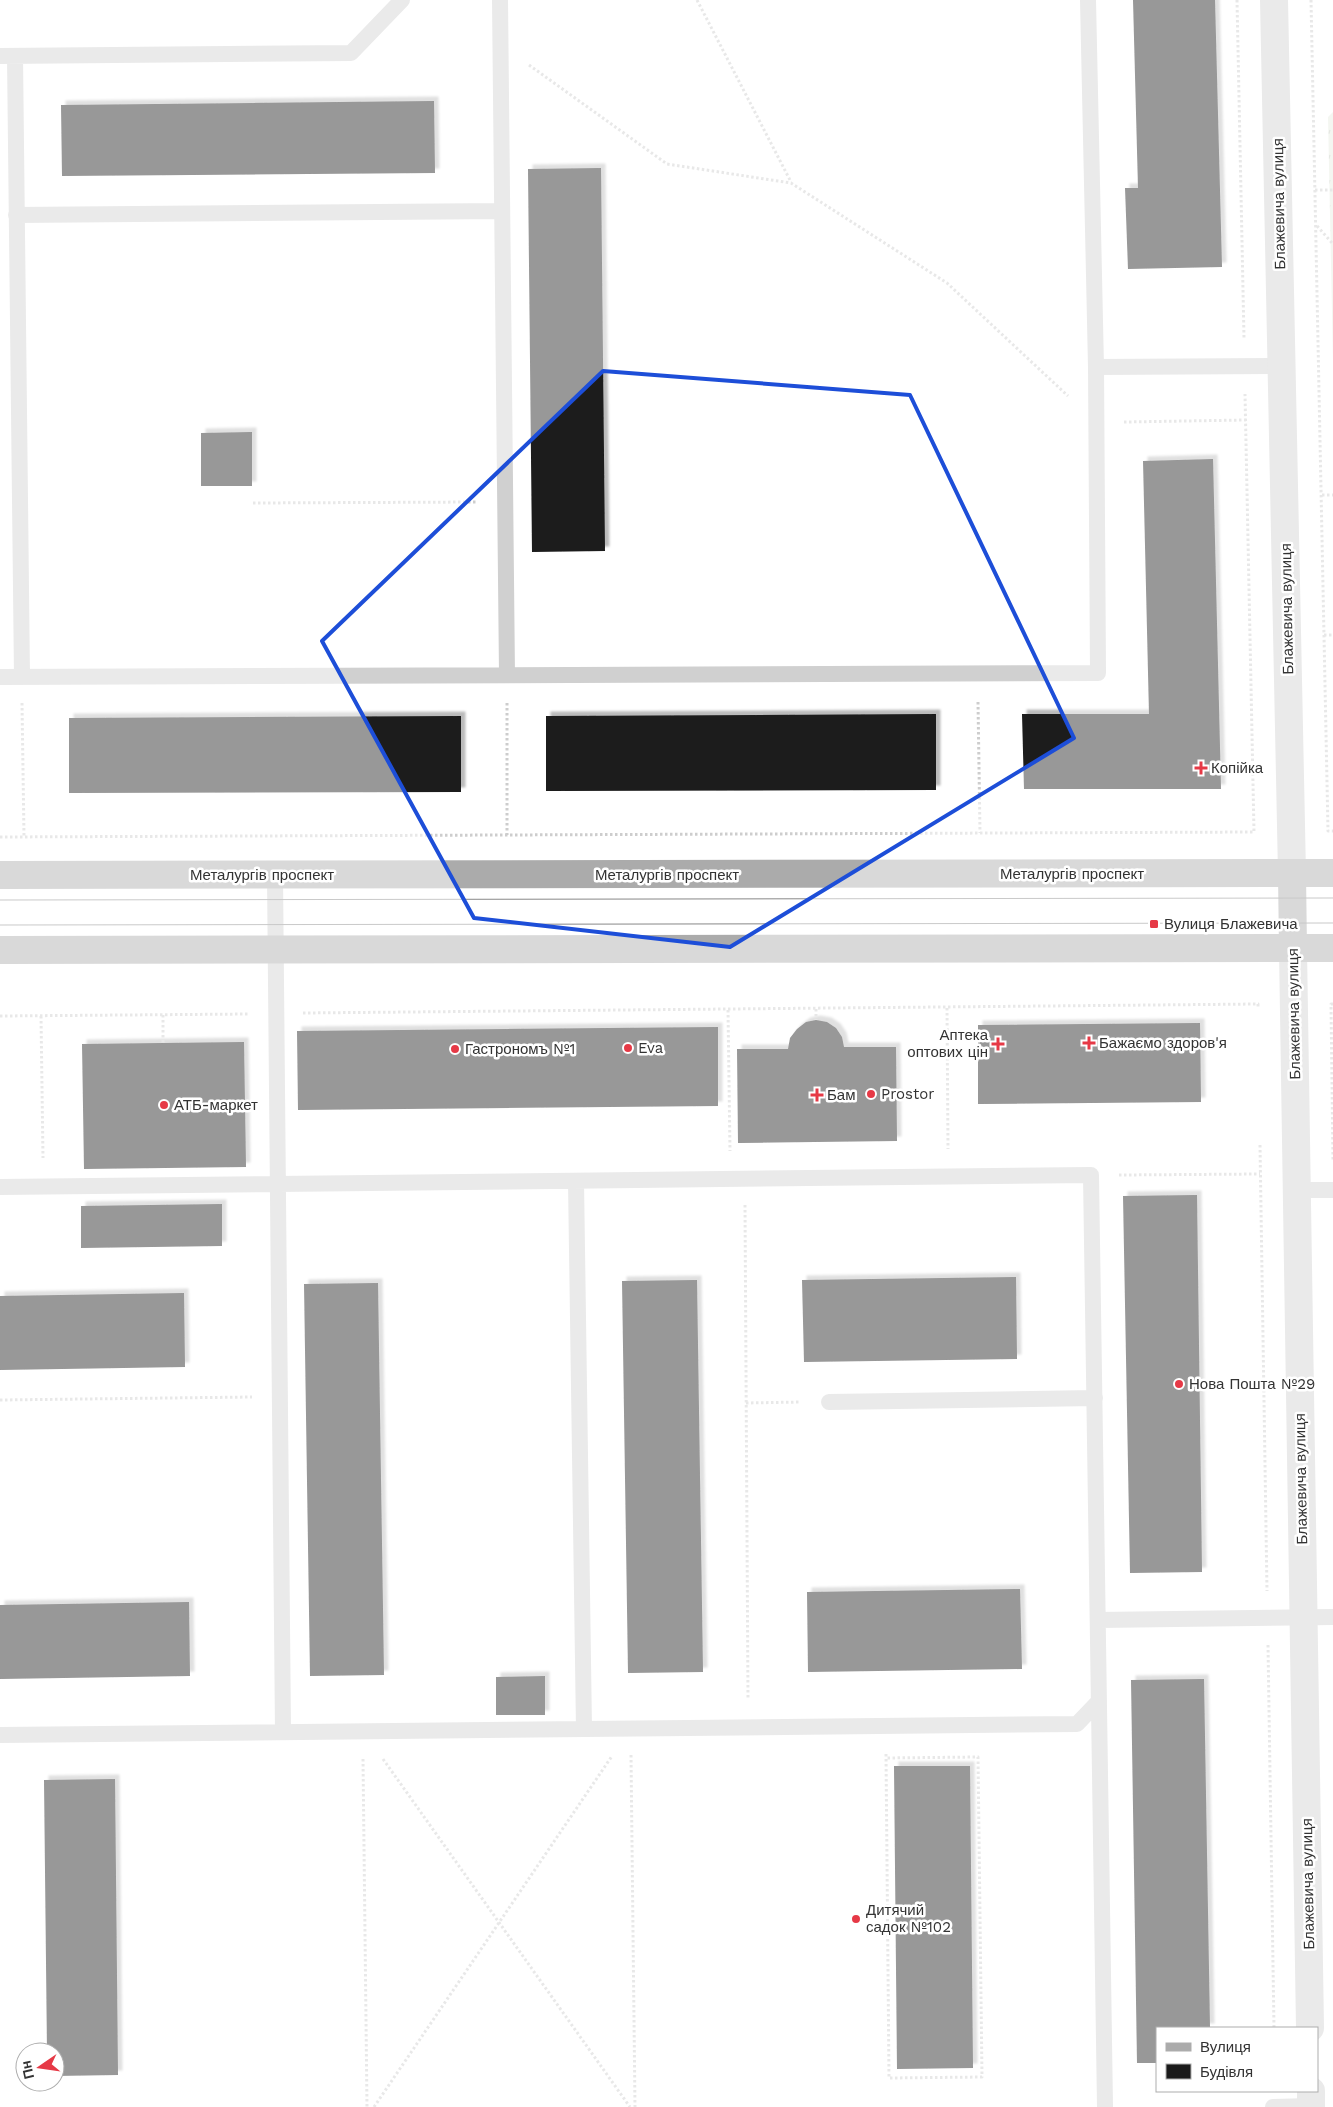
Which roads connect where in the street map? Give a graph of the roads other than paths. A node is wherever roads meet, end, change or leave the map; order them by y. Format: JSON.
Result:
{"nodes":[{"id":1,"x":402,"y":0,"type":"edge"},
{"id":2,"x":500,"y":0,"type":"edge"},
{"id":3,"x":1088,"y":0,"type":"edge"},
{"id":4,"x":1274,"y":0,"type":"edge"},
{"id":5,"x":8,"y":56,"type":"edge"},
{"id":6,"x":502,"y":211,"type":"junction"},
{"id":7,"x":16,"y":215,"type":"junction"},
{"id":8,"x":1282,"y":366,"type":"junction"},
{"id":9,"x":1096,"y":367,"type":"junction"},
{"id":10,"x":507,"y":675,"type":"junction"},
{"id":11,"x":0,"y":677,"type":"edge"},
{"id":12,"x":22,"y":677,"type":"junction"},
{"id":13,"x":1333,"y":873,"type":"edge"},
{"id":14,"x":1292,"y":874,"type":"junction"},
{"id":15,"x":0,"y":875,"type":"edge"},
{"id":16,"x":275,"y":875,"type":"junction"},
{"id":17,"x":1333,"y":948,"type":"edge"},
{"id":18,"x":1293,"y":949,"type":"junction"},
{"id":19,"x":0,"y":950,"type":"edge"},
{"id":20,"x":275,"y":950,"type":"junction"},
{"id":21,"x":576,"y":1181,"type":"junction"},
{"id":22,"x":278,"y":1184,"type":"junction"},
{"id":23,"x":0,"y":1187,"type":"edge"},
{"id":24,"x":1297,"y":1190,"type":"junction"},
{"id":25,"x":1333,"y":1190,"type":"edge"},
{"id":26,"x":1095,"y":1398,"type":"junction"},
{"id":27,"x":829,"y":1402,"type":"road end"},
{"id":28,"x":1304,"y":1617,"type":"junction"},
{"id":29,"x":1333,"y":1617,"type":"edge"},
{"id":30,"x":1098,"y":1620,"type":"junction"},
{"id":31,"x":1099,"y":1701,"type":"junction"},
{"id":32,"x":584,"y":1729,"type":"junction"},
{"id":33,"x":283,"y":1732,"type":"junction"},
{"id":34,"x":0,"y":1735,"type":"edge"},
{"id":35,"x":1310,"y":2027,"type":"edge"},
{"id":36,"x":1311,"y":2092,"type":"edge"},
{"id":37,"x":1105,"y":2107,"type":"edge"},
{"id":38,"x":1273,"y":2107,"type":"edge"},
{"id":39,"x":1312,"y":2107,"type":"edge"}],
"edges":[{"from":1,"to":5,"type":"lane"},
{"from":2,"to":6,"type":"lane"},
{"from":3,"to":9,"type":"lane"},
{"from":4,"to":8,"type":"street","name":"Блажевича вулиця"},
{"from":5,"to":7,"type":"lane"},
{"from":6,"to":7,"type":"lane"},
{"from":6,"to":10,"type":"lane"},
{"from":7,"to":12,"type":"lane"},
{"from":8,"to":9,"type":"lane"},
{"from":8,"to":14,"type":"street","name":"Блажевича вулиця"},
{"from":9,"to":10,"type":"lane"},
{"from":10,"to":12,"type":"lane"},
{"from":11,"to":12,"type":"lane"},
{"from":13,"to":14,"type":"main road","name":"Металургів проспект"},
{"from":14,"to":16,"type":"main road","name":"Металургів проспект"},
{"from":14,"to":18,"type":"main road","name":"Блажевича вулиця"},
{"from":15,"to":16,"type":"main road","name":"Металургів проспект"},
{"from":16,"to":20,"type":"lane"},
{"from":17,"to":18,"type":"main road"},
{"from":18,"to":20,"type":"main road"},
{"from":18,"to":24,"type":"street","name":"Блажевича вулиця"},
{"from":19,"to":20,"type":"main road"},
{"from":20,"to":22,"type":"lane"},
{"from":21,"to":22,"type":"lane"},
{"from":21,"to":26,"type":"lane"},
{"from":21,"to":32,"type":"lane"},
{"from":22,"to":23,"type":"lane"},
{"from":22,"to":33,"type":"lane"},
{"from":24,"to":25,"type":"lane"},
{"from":24,"to":28,"type":"street","name":"Блажевича вулиця"},
{"from":26,"to":27,"type":"lane"},
{"from":26,"to":30,"type":"lane"},
{"from":28,"to":29,"type":"lane"},
{"from":28,"to":30,"type":"lane"},
{"from":28,"to":35,"type":"street","name":"Блажевича вулиця"},
{"from":30,"to":31,"type":"lane"},
{"from":31,"to":32,"type":"lane"},
{"from":31,"to":37,"type":"lane"},
{"from":32,"to":33,"type":"lane"},
{"from":33,"to":34,"type":"lane"},
{"from":36,"to":39,"type":"street"},
{"from":38,"to":39,"type":"lane"}]}
